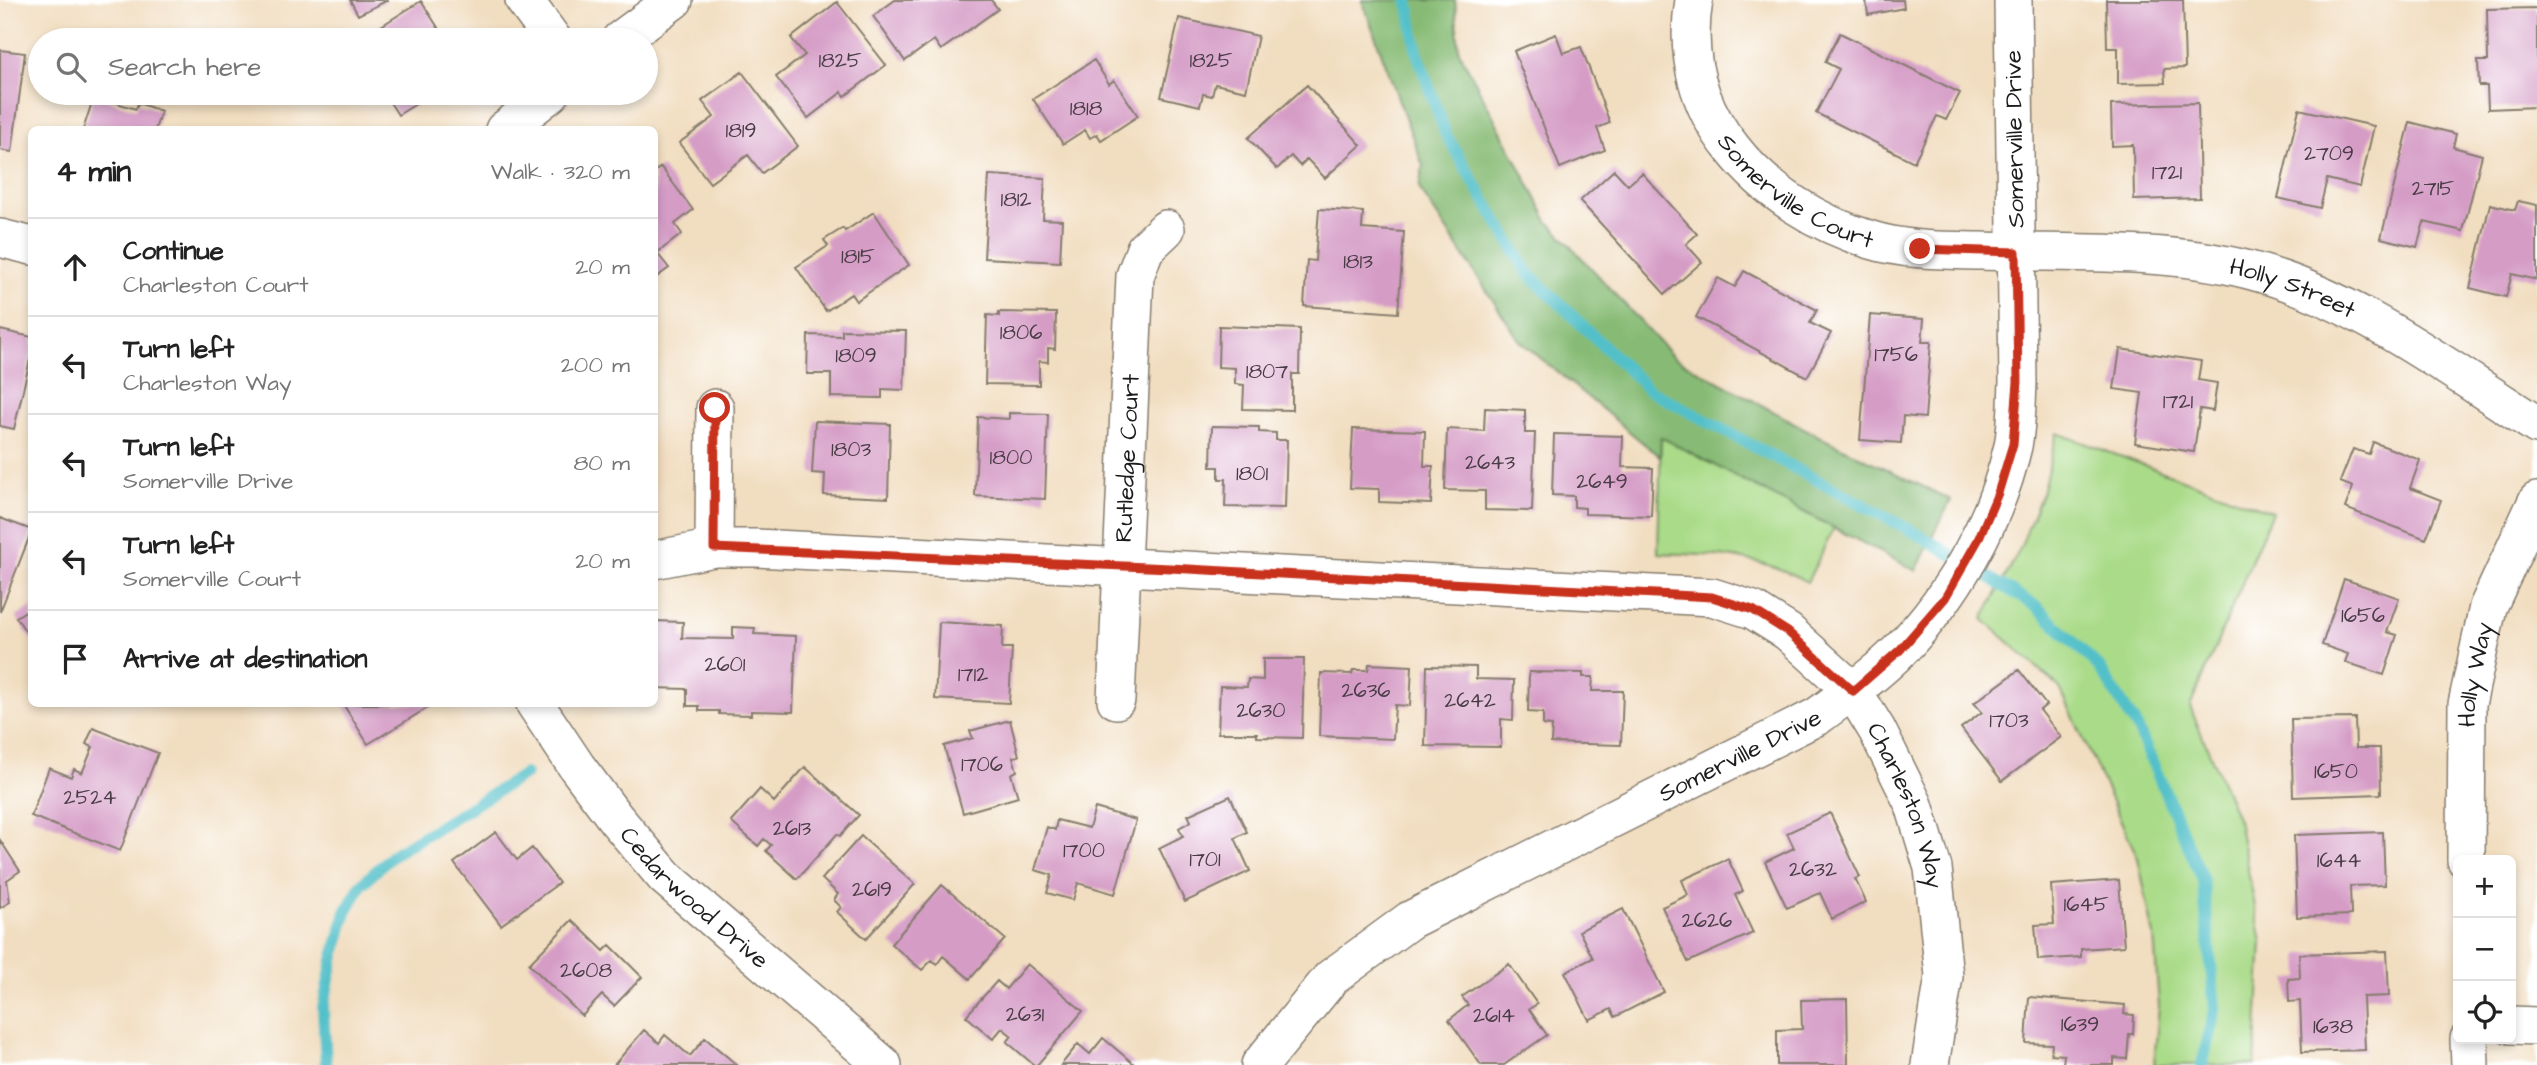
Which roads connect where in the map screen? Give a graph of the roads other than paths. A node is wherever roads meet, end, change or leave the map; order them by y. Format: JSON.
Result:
{"nodes":[{"id":1,"x":524,"y":0,"type":"edge"},
{"id":2,"x":674,"y":0,"type":"edge"},
{"id":3,"x":1694,"y":0,"type":"edge"},
{"id":4,"x":2013,"y":0,"type":"edge"},
{"id":5,"x":544,"y":28,"type":"edge"},
{"id":6,"x":637,"y":28,"type":"edge"},
{"id":7,"x":536,"y":105,"type":"edge"},
{"id":8,"x":509,"y":126,"type":"edge"},
{"id":9,"x":1166,"y":229,"type":"dead end"},
{"id":10,"x":0,"y":238,"type":"edge"},
{"id":11,"x":28,"y":245,"type":"edge"},
{"id":12,"x":2016,"y":252,"type":"junction"},
{"id":13,"x":715,"y":408,"type":"dead end"},
{"id":14,"x":2537,"y":425,"type":"edge"},
{"id":15,"x":2537,"y":501,"type":"edge"},
{"id":16,"x":714,"y":548,"type":"junction"},
{"id":17,"x":658,"y":559,"type":"edge"},
{"id":18,"x":1121,"y":566,"type":"junction"},
{"id":19,"x":1853,"y":691,"type":"junction"},
{"id":20,"x":1116,"y":700,"type":"dead end"},
{"id":21,"x":537,"y":707,"type":"edge"},
{"id":22,"x":2466,"y":855,"type":"edge"},
{"id":23,"x":2516,"y":1026,"type":"edge"},
{"id":24,"x":2537,"y":1026,"type":"edge"},
{"id":25,"x":2469,"y":1044,"type":"edge"},
{"id":26,"x":883,"y":1065,"type":"edge"},
{"id":27,"x":1261,"y":1065,"type":"edge"},
{"id":28,"x":1930,"y":1065,"type":"edge"},
{"id":29,"x":2470,"y":1065,"type":"edge"}],
"edges":[{"from":1,"to":5,"type":"street"},
{"from":2,"to":6,"type":"street"},
{"from":3,"to":12,"type":"street","name":"Somerville Court"},
{"from":4,"to":12,"type":"street","name":"Somerville Drive"},
{"from":7,"to":8,"type":"street"},
{"from":9,"to":18,"type":"street","name":"Rutledge Court"},
{"from":10,"to":11,"type":"street"},
{"from":12,"to":14,"type":"street","name":"Holly Street"},
{"from":12,"to":19,"type":"street","name":"Somerville Drive"},
{"from":13,"to":16,"type":"street"},
{"from":15,"to":22,"type":"street","name":"Holly Way"},
{"from":16,"to":17,"type":"street","name":"Charleston Way"},
{"from":16,"to":18,"type":"street","name":"Charleston Way"},
{"from":18,"to":19,"type":"street","name":"Charleston Way"},
{"from":18,"to":20,"type":"street","name":"Rutledge Court"},
{"from":19,"to":27,"type":"street","name":"Somerville Drive"},
{"from":19,"to":28,"type":"street","name":"Charleston Way"},
{"from":21,"to":26,"type":"street","name":"Cedarwood Drive"},
{"from":23,"to":24,"type":"street"},
{"from":25,"to":29,"type":"street"}]}
